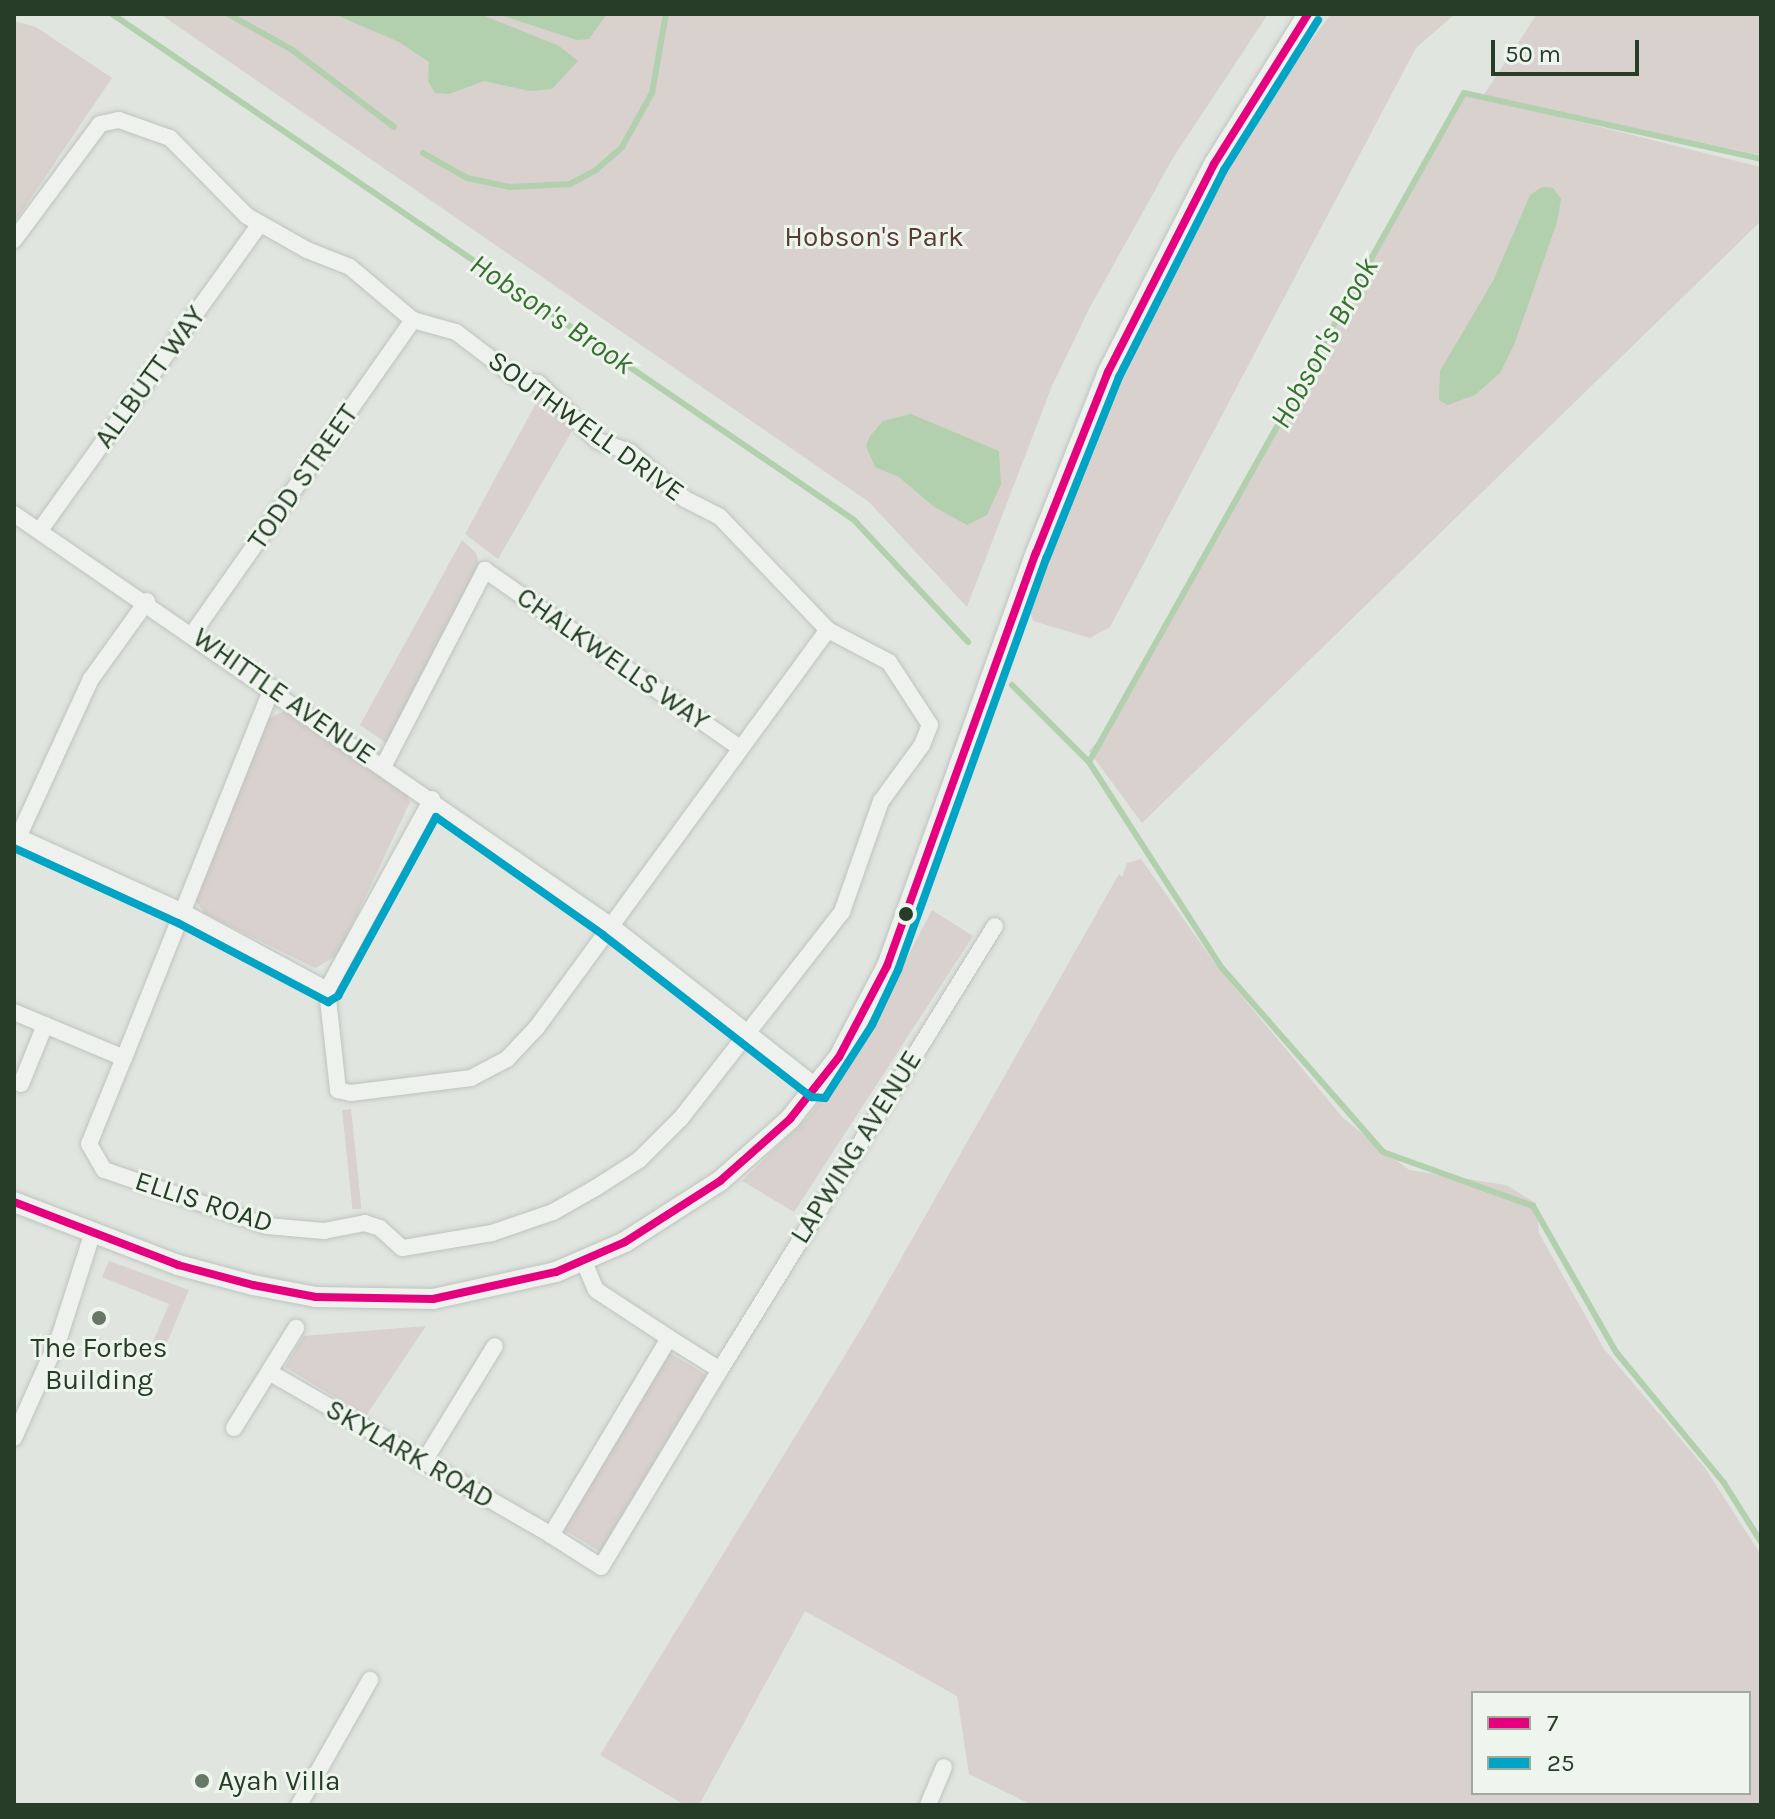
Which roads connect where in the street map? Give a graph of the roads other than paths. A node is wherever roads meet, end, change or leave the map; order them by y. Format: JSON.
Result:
{"nodes":[{"id":1,"x":1308,"y":14,"type":"edge"},
{"id":2,"x":260,"y":224,"type":"junction"},
{"id":3,"x":14,"y":240,"type":"edge"},
{"id":4,"x":413,"y":320,"type":"junction"},
{"id":5,"x":14,"y":514,"type":"edge"},
{"id":6,"x":40,"y":530,"type":"junction"},
{"id":7,"x":147,"y":601,"type":"junction"},
{"id":8,"x":828,"y":630,"type":"junction"},
{"id":9,"x":193,"y":633,"type":"junction"},
{"id":10,"x":272,"y":688,"type":"junction"},
{"id":11,"x":740,"y":748,"type":"junction"},
{"id":12,"x":384,"y":765,"type":"junction"},
{"id":13,"x":432,"y":799,"type":"junction"},
{"id":14,"x":15,"y":839,"type":"edge"},
{"id":15,"x":183,"y":912,"type":"junction"},
{"id":16,"x":610,"y":925,"type":"junction"},
{"id":17,"x":995,"y":926,"type":"dead end"},
{"id":18,"x":327,"y":990,"type":"junction"},
{"id":19,"x":14,"y":1012,"type":"edge"},
{"id":20,"x":45,"y":1025,"type":"junction"},
{"id":21,"x":747,"y":1035,"type":"junction"},
{"id":22,"x":124,"y":1058,"type":"junction"},
{"id":23,"x":21,"y":1084,"type":"dead end"},
{"id":24,"x":818,"y":1088,"type":"junction"},
{"id":25,"x":14,"y":1202,"type":"edge"},
{"id":26,"x":92,"y":1235,"type":"junction"},
{"id":27,"x":584,"y":1262,"type":"junction"},
{"id":28,"x":296,"y":1328,"type":"dead end"},
{"id":29,"x":669,"y":1338,"type":"junction"},
{"id":30,"x":495,"y":1346,"type":"dead end"},
{"id":31,"x":720,"y":1370,"type":"junction"},
{"id":32,"x":269,"y":1372,"type":"junction"},
{"id":33,"x":234,"y":1428,"type":"dead end"},
{"id":34,"x":15,"y":1432,"type":"edge"},
{"id":35,"x":423,"y":1463,"type":"junction"},
{"id":36,"x":551,"y":1535,"type":"junction"},
{"id":37,"x":370,"y":1680,"type":"dead end"},
{"id":38,"x":944,"y":1767,"type":"dead end"},
{"id":39,"x":299,"y":1805,"type":"edge"},
{"id":40,"x":928,"y":1805,"type":"edge"}],
"edges":[{"from":1,"to":24,"type":"street"},
{"from":2,"to":3,"type":"street","name":"SOUTHWELL DRIVE"},
{"from":2,"to":4,"type":"street","name":"SOUTHWELL DRIVE"},
{"from":2,"to":6,"type":"street","name":"ALLBUTT WAY"},
{"from":4,"to":8,"type":"street","name":"SOUTHWELL DRIVE"},
{"from":4,"to":9,"type":"street","name":"TODD STREET"},
{"from":5,"to":6,"type":"street","name":"WHITTLE AVENUE"},
{"from":6,"to":7,"type":"street","name":"WHITTLE AVENUE"},
{"from":7,"to":9,"type":"street","name":"WHITTLE AVENUE"},
{"from":7,"to":14,"type":"street"},
{"from":8,"to":11,"type":"street","name":"CHALKWELLS WAY"},
{"from":8,"to":21,"type":"street","name":"SOUTHWELL DRIVE"},
{"from":9,"to":10,"type":"street","name":"WHITTLE AVENUE"},
{"from":10,"to":12,"type":"street","name":"WHITTLE AVENUE"},
{"from":10,"to":15,"type":"street"},
{"from":11,"to":12,"type":"street","name":"CHALKWELLS WAY"},
{"from":11,"to":16,"type":"street","name":"CHALKWELLS WAY"},
{"from":12,"to":13,"type":"street","name":"WHITTLE AVENUE"},
{"from":13,"to":16,"type":"street","name":"WHITTLE AVENUE"},
{"from":13,"to":18,"type":"street"},
{"from":14,"to":15,"type":"street"},
{"from":15,"to":18,"type":"street"},
{"from":15,"to":22,"type":"street"},
{"from":16,"to":18,"type":"street","name":"CHALKWELLS WAY"},
{"from":16,"to":21,"type":"street","name":"WHITTLE AVENUE"},
{"from":17,"to":31,"type":"street","name":"LAPWING AVENUE"},
{"from":19,"to":20,"type":"street"},
{"from":20,"to":22,"type":"street"},
{"from":20,"to":23,"type":"street"},
{"from":21,"to":22,"type":"street","name":"ELLIS ROAD"},
{"from":21,"to":24,"type":"street","name":"WHITTLE AVENUE"},
{"from":24,"to":27,"type":"street"},
{"from":25,"to":26,"type":"street"},
{"from":26,"to":27,"type":"street"},
{"from":26,"to":34,"type":"street"},
{"from":27,"to":29,"type":"street"},
{"from":28,"to":32,"type":"street"},
{"from":29,"to":31,"type":"street"},
{"from":29,"to":36,"type":"street"},
{"from":30,"to":35,"type":"street"},
{"from":31,"to":36,"type":"street","name":"LAPWING AVENUE"},
{"from":32,"to":33,"type":"street"},
{"from":32,"to":35,"type":"street","name":"SKYLARK ROAD"},
{"from":35,"to":36,"type":"street","name":"SKYLARK ROAD"},
{"from":37,"to":39,"type":"street"},
{"from":38,"to":40,"type":"street"}]}
